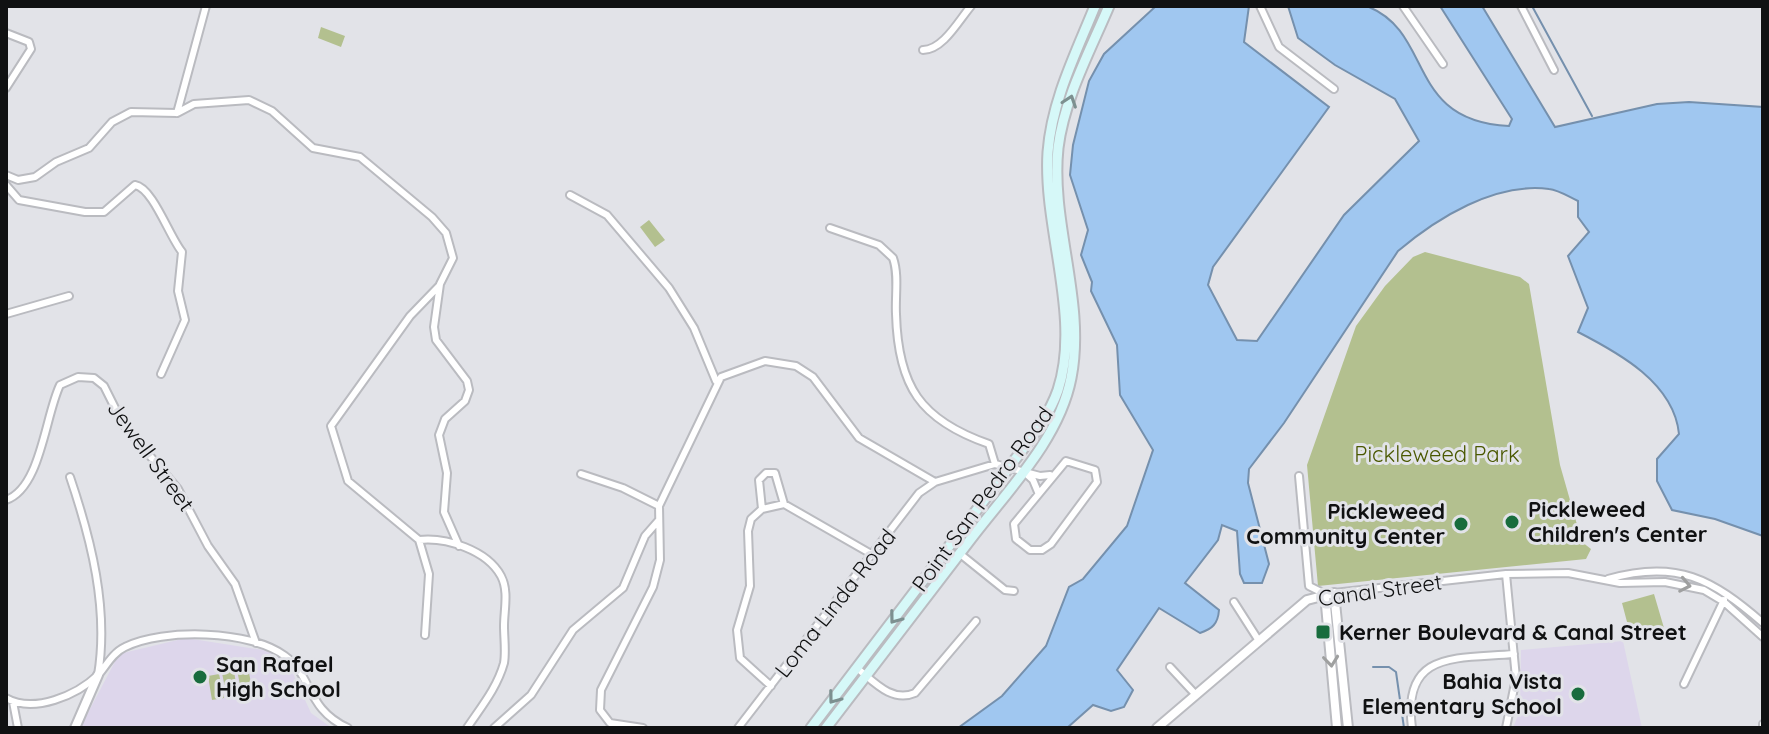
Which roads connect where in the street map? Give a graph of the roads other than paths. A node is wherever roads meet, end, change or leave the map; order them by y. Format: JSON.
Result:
{"nodes":[{"id":1,"x":206,"y":6,"type":"edge"},
{"id":2,"x":971,"y":6,"type":"edge"},
{"id":3,"x":1095,"y":6,"type":"edge"},
{"id":4,"x":1109,"y":6,"type":"edge"},
{"id":5,"x":1260,"y":6,"type":"edge"},
{"id":6,"x":1403,"y":6,"type":"edge"},
{"id":7,"x":1521,"y":6,"type":"edge"},
{"id":8,"x":6,"y":33,"type":"edge"},
{"id":9,"x":923,"y":50,"type":"dead end"},
{"id":10,"x":1443,"y":64,"type":"dead end"},
{"id":11,"x":1554,"y":70,"type":"dead end"},
{"id":12,"x":6,"y":88,"type":"edge"},
{"id":13,"x":1334,"y":89,"type":"dead end"},
{"id":14,"x":177,"y":113,"type":"junction"},
{"id":15,"x":6,"y":175,"type":"edge"},
{"id":16,"x":6,"y":185,"type":"edge"},
{"id":17,"x":570,"y":195,"type":"dead end"},
{"id":18,"x":830,"y":228,"type":"dead end"},
{"id":19,"x":440,"y":284,"type":"junction"},
{"id":20,"x":69,"y":296,"type":"dead end"},
{"id":21,"x":6,"y":314,"type":"edge"},
{"id":22,"x":161,"y":374,"type":"dead end"},
{"id":23,"x":716,"y":381,"type":"junction"},
{"id":24,"x":995,"y":464,"type":"junction"},
{"id":25,"x":1010,"y":467,"type":"junction"},
{"id":26,"x":1023,"y":471,"type":"junction"},
{"id":27,"x":581,"y":474,"type":"dead end"},
{"id":28,"x":1050,"y":475,"type":"junction"},
{"id":29,"x":1299,"y":476,"type":"dead end"},
{"id":30,"x":70,"y":477,"type":"dead end"},
{"id":31,"x":935,"y":482,"type":"junction"},
{"id":32,"x":1038,"y":492,"type":"junction"},
{"id":33,"x":6,"y":500,"type":"edge"},
{"id":34,"x":784,"y":504,"type":"junction"},
{"id":35,"x":659,"y":506,"type":"junction"},
{"id":36,"x":762,"y":509,"type":"junction"},
{"id":37,"x":659,"y":520,"type":"junction"},
{"id":38,"x":419,"y":540,"type":"junction"},
{"id":39,"x":459,"y":546,"type":"junction"},
{"id":40,"x":950,"y":546,"type":"junction"},
{"id":41,"x":960,"y":553,"type":"junction"},
{"id":42,"x":873,"y":555,"type":"junction"},
{"id":43,"x":1506,"y":574,"type":"junction"},
{"id":44,"x":1608,"y":579,"type":"junction"},
{"id":45,"x":1014,"y":591,"type":"dead end"},
{"id":46,"x":1729,"y":593,"type":"junction"},
{"id":47,"x":1330,"y":594,"type":"junction"},
{"id":48,"x":1234,"y":602,"type":"dead end"},
{"id":49,"x":1723,"y":602,"type":"junction"},
{"id":50,"x":976,"y":621,"type":"dead end"},
{"id":51,"x":1763,"y":623,"type":"edge"},
{"id":52,"x":425,"y":635,"type":"dead end"},
{"id":53,"x":1763,"y":637,"type":"edge"},
{"id":54,"x":1259,"y":641,"type":"junction"},
{"id":55,"x":256,"y":643,"type":"junction"},
{"id":56,"x":1514,"y":654,"type":"junction"},
{"id":57,"x":1170,"y":667,"type":"dead end"},
{"id":58,"x":857,"y":668,"type":"junction"},
{"id":59,"x":98,"y":675,"type":"junction"},
{"id":60,"x":866,"y":675,"type":"junction"},
{"id":61,"x":1684,"y":684,"type":"dead end"},
{"id":62,"x":771,"y":686,"type":"junction"},
{"id":63,"x":1196,"y":695,"type":"junction"},
{"id":64,"x":10,"y":700,"type":"edge"},
{"id":65,"x":18,"y":728,"type":"edge"},
{"id":66,"x":75,"y":728,"type":"edge"},
{"id":67,"x":348,"y":728,"type":"edge"},
{"id":68,"x":467,"y":728,"type":"edge"},
{"id":69,"x":494,"y":728,"type":"edge"},
{"id":70,"x":643,"y":728,"type":"edge"},
{"id":71,"x":738,"y":728,"type":"edge"},
{"id":72,"x":811,"y":728,"type":"edge"},
{"id":73,"x":826,"y":728,"type":"edge"},
{"id":74,"x":1157,"y":728,"type":"edge"},
{"id":75,"x":1337,"y":728,"type":"edge"},
{"id":76,"x":1348,"y":728,"type":"edge"},
{"id":77,"x":1412,"y":728,"type":"edge"},
{"id":78,"x":1506,"y":728,"type":"edge"}],
"edges":[{"from":1,"to":14,"type":"street"},
{"from":2,"to":9,"type":"street"},
{"from":3,"to":25,"type":"main road","name":"Point San Pedro Road"},
{"from":26,"to":4,"type":"main road","name":"Point San Pedro Road","one_way":true},
{"from":5,"to":13,"type":"street"},
{"from":6,"to":10,"type":"street"},
{"from":7,"to":11,"type":"street"},
{"from":8,"to":12,"type":"street"},
{"from":14,"to":15,"type":"street"},
{"from":14,"to":19,"type":"street"},
{"from":16,"to":22,"type":"street"},
{"from":17,"to":23,"type":"street"},
{"from":18,"to":24,"type":"street"},
{"from":19,"to":38,"type":"street"},
{"from":19,"to":39,"type":"street"},
{"from":20,"to":21,"type":"street"},
{"from":23,"to":31,"type":"street"},
{"from":23,"to":35,"type":"street"},
{"from":24,"to":25,"type":"street"},
{"from":24,"to":31,"type":"street"},
{"from":25,"to":26,"type":"street"},
{"from":25,"to":40,"type":"main road","name":"Point San Pedro Road"},
{"from":26,"to":28,"type":"street"},
{"from":26,"to":32,"type":"street"},
{"from":26,"to":41,"type":"main road","name":"Point San Pedro Road"},
{"from":27,"to":35,"type":"street"},
{"from":28,"to":32,"type":"street"},
{"from":28,"to":32,"type":"street"},
{"from":29,"to":47,"type":"street"},
{"from":30,"to":59,"type":"street"},
{"from":31,"to":42,"type":"street","name":"Loma Linda Road"},
{"from":33,"to":55,"type":"street","name":"Jewell Street"},
{"from":34,"to":36,"type":"street"},
{"from":34,"to":36,"type":"street"},
{"from":34,"to":42,"type":"street"},
{"from":35,"to":37,"type":"street"},
{"from":36,"to":62,"type":"street"},
{"from":37,"to":69,"type":"street"},
{"from":37,"to":70,"type":"street"},
{"from":38,"to":39,"type":"street"},
{"from":38,"to":52,"type":"street"},
{"from":39,"to":68,"type":"street"},
{"from":40,"to":41,"type":"street"},
{"from":40,"to":58,"type":"main road","name":"Point San Pedro Road","one_way":true},
{"from":41,"to":45,"type":"street"},
{"from":41,"to":60,"type":"main road","name":"Point San Pedro Road"},
{"from":42,"to":62,"type":"street","name":"Loma Linda Road"},
{"from":43,"to":44,"type":"street","name":"Canal Street"},
{"from":43,"to":47,"type":"street","name":"Canal Street"},
{"from":43,"to":56,"type":"street"},
{"from":44,"to":46,"type":"street"},
{"from":44,"to":49,"type":"street","name":"Canal Street","one_way":true},
{"from":46,"to":49,"type":"street"},
{"from":46,"to":51,"type":"street"},
{"from":47,"to":54,"type":"street","name":"Canal Street"},
{"from":47,"to":75,"type":"street","one_way":true},
{"from":47,"to":76,"type":"street"},
{"from":48,"to":54,"type":"street"},
{"from":49,"to":53,"type":"street","name":"Canal Street"},
{"from":49,"to":61,"type":"street"},
{"from":50,"to":60,"type":"street"},
{"from":54,"to":63,"type":"street","name":"Canal Street"},
{"from":55,"to":59,"type":"street"},
{"from":55,"to":67,"type":"street"},
{"from":56,"to":77,"type":"street"},
{"from":56,"to":78,"type":"street"},
{"from":57,"to":63,"type":"street"},
{"from":58,"to":60,"type":"street"},
{"from":58,"to":72,"type":"main road","name":"Point San Pedro Road","one_way":true},
{"from":59,"to":64,"type":"street"},
{"from":59,"to":66,"type":"street"},
{"from":60,"to":73,"type":"main road","name":"Point San Pedro Road"},
{"from":62,"to":71,"type":"street","name":"Loma Linda Road"},
{"from":63,"to":74,"type":"street","name":"Canal Street"},
{"from":64,"to":65,"type":"street"}]}
